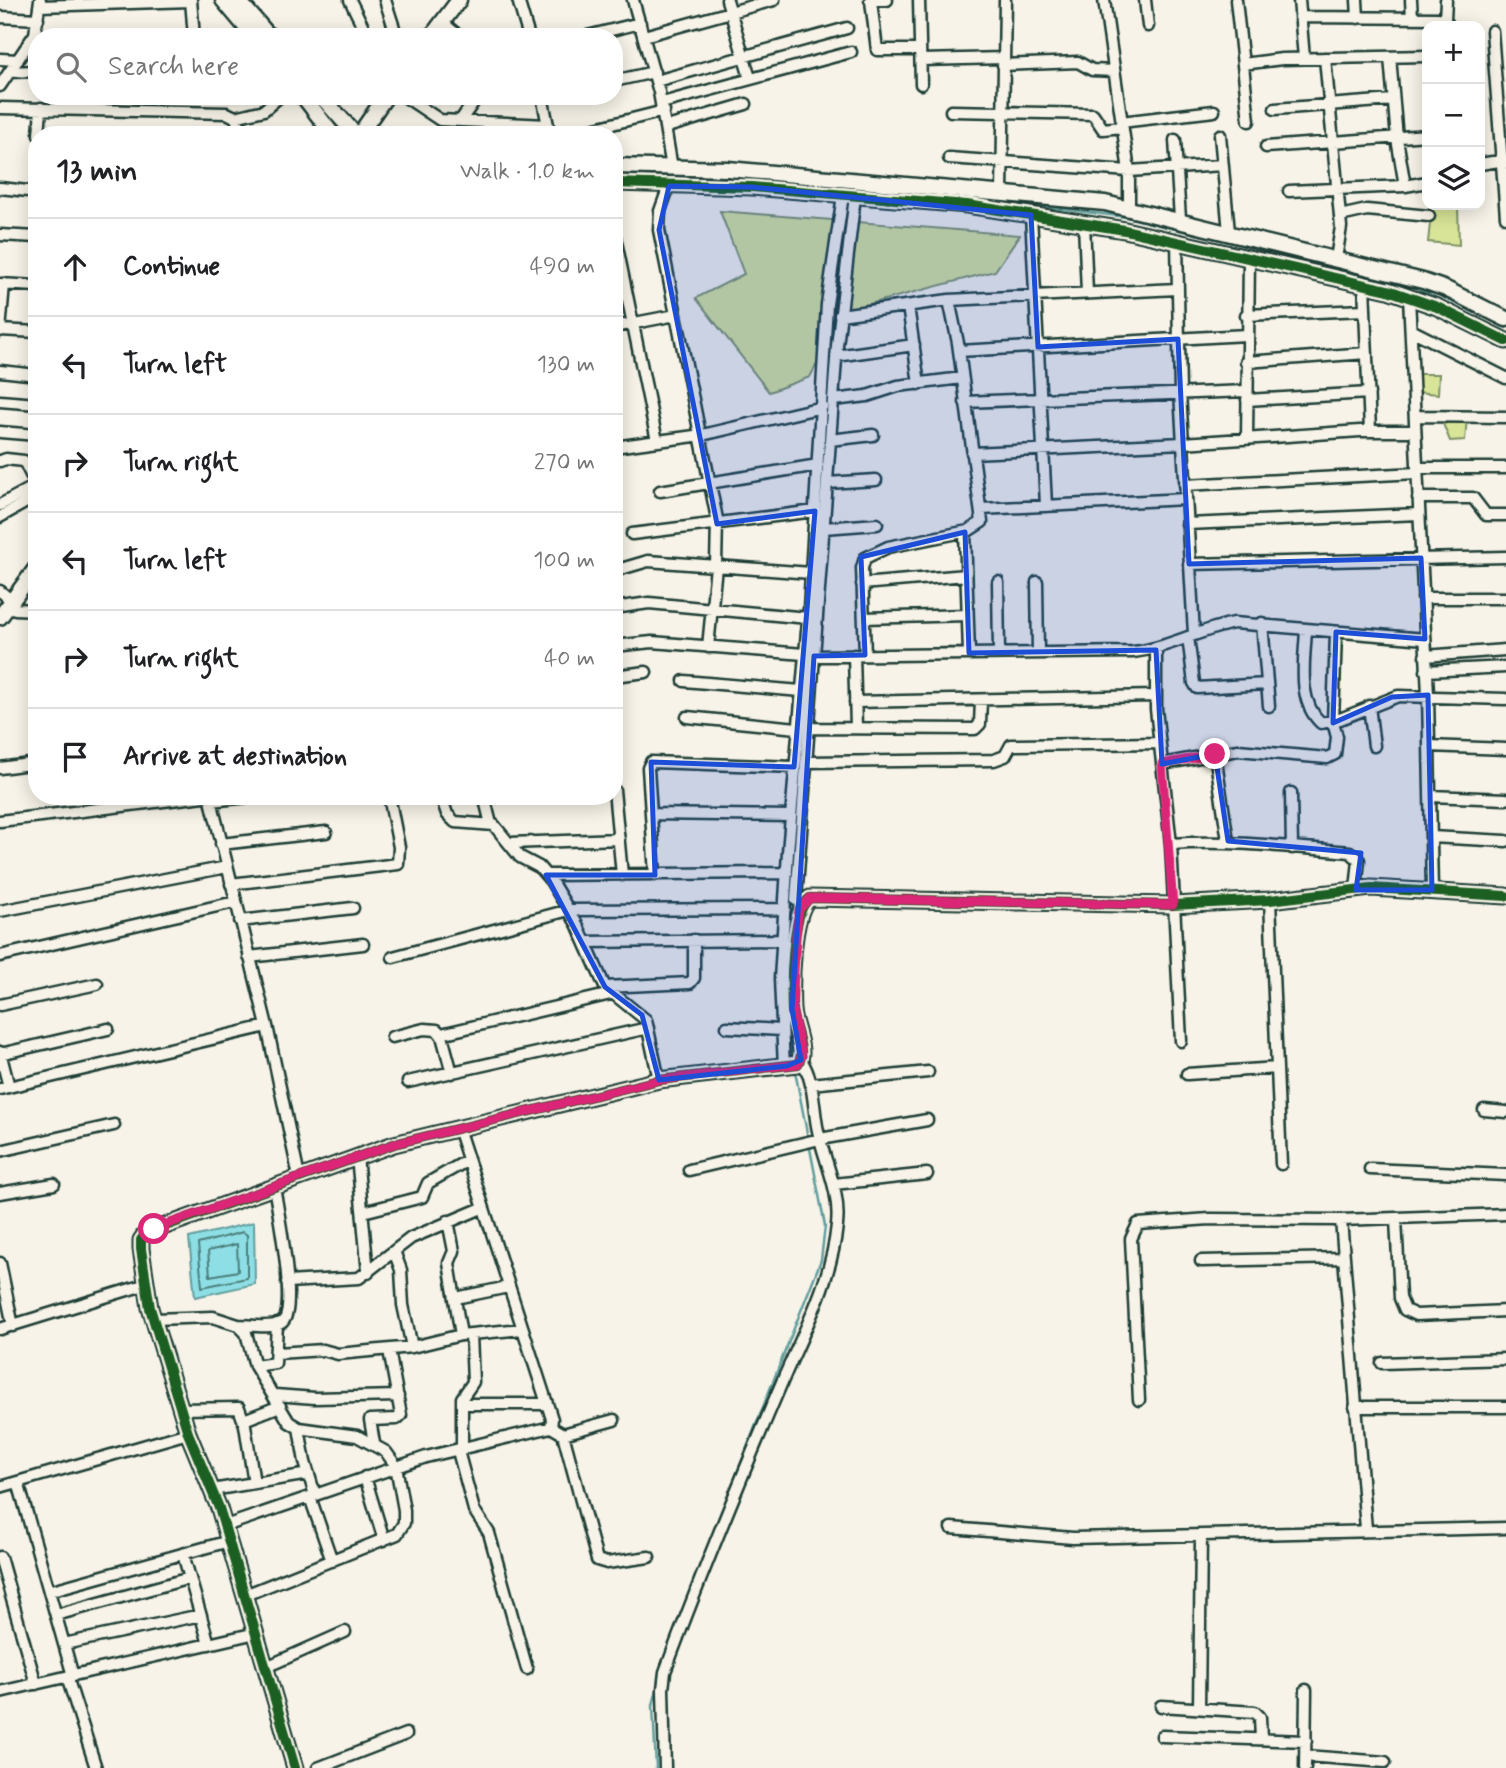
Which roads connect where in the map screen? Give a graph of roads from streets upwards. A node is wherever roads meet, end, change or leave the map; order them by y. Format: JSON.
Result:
{"nodes":[{"id":1,"x":223,"y":0,"type":"edge"},
{"id":2,"x":238,"y":0,"type":"edge"},
{"id":3,"x":350,"y":0,"type":"edge"},
{"id":4,"x":385,"y":0,"type":"edge"},
{"id":5,"x":518,"y":0,"type":"edge"},
{"id":6,"x":633,"y":0,"type":"edge"},
{"id":7,"x":727,"y":0,"type":"edge"},
{"id":8,"x":774,"y":0,"type":"edge"},
{"id":9,"x":871,"y":0,"type":"edge"},
{"id":10,"x":887,"y":0,"type":"edge"},
{"id":11,"x":919,"y":0,"type":"edge"},
{"id":12,"x":1005,"y":0,"type":"edge"},
{"id":13,"x":1104,"y":0,"type":"edge"},
{"id":14,"x":1145,"y":0,"type":"edge"},
{"id":15,"x":1236,"y":0,"type":"edge"},
{"id":16,"x":1299,"y":0,"type":"edge"},
{"id":17,"x":1357,"y":0,"type":"edge"},
{"id":18,"x":1411,"y":0,"type":"edge"},
{"id":19,"x":1446,"y":0,"type":"edge"},
{"id":20,"x":191,"y":1,"type":"edge"},
{"id":21,"x":40,"y":3,"type":"edge"},
{"id":22,"x":454,"y":3,"type":"edge"},
{"id":23,"x":731,"y":12,"type":"junction"},
{"id":24,"x":0,"y":17,"type":"edge"},
{"id":25,"x":1300,"y":17,"type":"junction"},
{"id":26,"x":1358,"y":18,"type":"junction"},
{"id":27,"x":1412,"y":18,"type":"junction"},
{"id":28,"x":38,"y":19,"type":"junction"},
{"id":29,"x":1433,"y":21,"type":"edge"},
{"id":30,"x":1447,"y":21,"type":"edge"},
{"id":31,"x":442,"y":22,"type":"junction"},
{"id":32,"x":640,"y":23,"type":"junction"},
{"id":33,"x":1148,"y":26,"type":"dead end"},
{"id":34,"x":36,"y":28,"type":"edge"},
{"id":35,"x":193,"y":28,"type":"edge"},
{"id":36,"x":246,"y":28,"type":"edge"},
{"id":37,"x":262,"y":28,"type":"edge"},
{"id":38,"x":364,"y":28,"type":"edge"},
{"id":39,"x":394,"y":28,"type":"edge"},
{"id":40,"x":438,"y":28,"type":"edge"},
{"id":41,"x":449,"y":28,"type":"edge"},
{"id":42,"x":525,"y":28,"type":"edge"},
{"id":43,"x":620,"y":28,"type":"edge"},
{"id":44,"x":847,"y":28,"type":"dead end"},
{"id":45,"x":1492,"y":31,"type":"dead end"},
{"id":46,"x":644,"y":36,"type":"junction"},
{"id":47,"x":28,"y":44,"type":"edge"},
{"id":48,"x":851,"y":52,"type":"dead end"},
{"id":49,"x":920,"y":55,"type":"junction"},
{"id":50,"x":744,"y":56,"type":"junction"},
{"id":51,"x":1422,"y":56,"type":"edge"},
{"id":52,"x":1390,"y":57,"type":"junction"},
{"id":53,"x":1304,"y":58,"type":"junction"},
{"id":54,"x":1325,"y":58,"type":"junction"},
{"id":55,"x":0,"y":59,"type":"edge"},
{"id":56,"x":18,"y":60,"type":"junction"},
{"id":57,"x":1004,"y":62,"type":"junction"},
{"id":58,"x":1243,"y":64,"type":"junction"},
{"id":59,"x":28,"y":71,"type":"edge"},
{"id":60,"x":1114,"y":71,"type":"junction"},
{"id":61,"x":9,"y":72,"type":"junction"},
{"id":62,"x":655,"y":76,"type":"junction"},
{"id":63,"x":750,"y":78,"type":"junction"},
{"id":64,"x":623,"y":81,"type":"edge"},
{"id":65,"x":921,"y":84,"type":"dead end"},
{"id":66,"x":0,"y":86,"type":"edge"},
{"id":67,"x":1394,"y":100,"type":"junction"},
{"id":68,"x":746,"y":104,"type":"dead end"},
{"id":69,"x":269,"y":105,"type":"edge"},
{"id":70,"x":310,"y":105,"type":"edge"},
{"id":71,"x":330,"y":105,"type":"edge"},
{"id":72,"x":380,"y":105,"type":"edge"},
{"id":73,"x":417,"y":105,"type":"edge"},
{"id":74,"x":472,"y":105,"type":"edge"},
{"id":75,"x":544,"y":105,"type":"edge"},
{"id":76,"x":663,"y":107,"type":"junction"},
{"id":77,"x":1329,"y":107,"type":"junction"},
{"id":78,"x":0,"y":108,"type":"edge"},
{"id":79,"x":41,"y":108,"type":"junction"},
{"id":80,"x":1275,"y":109,"type":"dead end"},
{"id":81,"x":951,"y":111,"type":"dead end"},
{"id":82,"x":1214,"y":111,"type":"dead end"},
{"id":83,"x":1003,"y":113,"type":"junction"},
{"id":84,"x":235,"y":117,"type":"junction"},
{"id":85,"x":460,"y":121,"type":"junction"},
{"id":86,"x":1248,"y":121,"type":"dead end"},
{"id":87,"x":1122,"y":125,"type":"junction"},
{"id":88,"x":40,"y":126,"type":"edge"},
{"id":89,"x":240,"y":126,"type":"edge"},
{"id":90,"x":326,"y":126,"type":"edge"},
{"id":91,"x":349,"y":126,"type":"edge"},
{"id":92,"x":364,"y":126,"type":"edge"},
{"id":93,"x":509,"y":126,"type":"edge"},
{"id":94,"x":548,"y":126,"type":"edge"},
{"id":95,"x":599,"y":126,"type":"edge"},
{"id":96,"x":667,"y":127,"type":"junction"},
{"id":97,"x":1220,"y":135,"type":"dead end"},
{"id":98,"x":1422,"y":136,"type":"edge"},
{"id":99,"x":1397,"y":139,"type":"junction"},
{"id":100,"x":1175,"y":140,"type":"dead end"},
{"id":101,"x":1331,"y":143,"type":"junction"},
{"id":102,"x":1266,"y":147,"type":"dead end"},
{"id":103,"x":949,"y":158,"type":"dead end"},
{"id":104,"x":1503,"y":160,"type":"edge"},
{"id":105,"x":1002,"y":162,"type":"junction"},
{"id":106,"x":1485,"y":163,"type":"edge"},
{"id":107,"x":1223,"y":165,"type":"junction"},
{"id":108,"x":623,"y":166,"type":"edge"},
{"id":109,"x":672,"y":168,"type":"junction"},
{"id":110,"x":1178,"y":168,"type":"junction"},
{"id":111,"x":1129,"y":171,"type":"junction"},
{"id":112,"x":623,"y":183,"type":"edge"},
{"id":113,"x":1422,"y":183,"type":"edge"},
{"id":114,"x":669,"y":186,"type":"junction"},
{"id":115,"x":1405,"y":186,"type":"junction"},
{"id":116,"x":0,"y":188,"type":"edge"},
{"id":117,"x":1336,"y":190,"type":"junction"},
{"id":118,"x":28,"y":191,"type":"edge"},
{"id":119,"x":1289,"y":191,"type":"dead end"},
{"id":120,"x":1002,"y":192,"type":"junction"},
{"id":121,"x":849,"y":195,"type":"junction"},
{"id":122,"x":1505,"y":200,"type":"edge"},
{"id":123,"x":1129,"y":207,"type":"junction"},
{"id":124,"x":1031,"y":215,"type":"junction"},
{"id":125,"x":1340,"y":216,"type":"junction"},
{"id":126,"x":1429,"y":216,"type":"dead end"},
{"id":127,"x":1506,"y":217,"type":"edge"},
{"id":128,"x":1180,"y":219,"type":"junction"},
{"id":129,"x":1084,"y":223,"type":"junction"},
{"id":130,"x":1228,"y":232,"type":"junction"},
{"id":131,"x":0,"y":235,"type":"edge"},
{"id":132,"x":28,"y":237,"type":"edge"},
{"id":133,"x":1177,"y":240,"type":"junction"},
{"id":134,"x":1249,"y":257,"type":"junction"},
{"id":135,"x":1336,"y":259,"type":"junction"},
{"id":136,"x":623,"y":275,"type":"edge"},
{"id":137,"x":2,"y":284,"type":"edge"},
{"id":138,"x":1364,"y":284,"type":"junction"},
{"id":139,"x":28,"y":285,"type":"edge"},
{"id":140,"x":1177,"y":289,"type":"junction"},
{"id":141,"x":1087,"y":293,"type":"junction"},
{"id":142,"x":1035,"y":296,"type":"junction"},
{"id":143,"x":1409,"y":298,"type":"junction"},
{"id":144,"x":949,"y":299,"type":"junction"},
{"id":145,"x":908,"y":306,"type":"junction"},
{"id":146,"x":1365,"y":310,"type":"junction"},
{"id":147,"x":676,"y":315,"type":"junction"},
{"id":148,"x":840,"y":315,"type":"junction"},
{"id":149,"x":1246,"y":315,"type":"junction"},
{"id":150,"x":1506,"y":319,"type":"edge"},
{"id":151,"x":633,"y":323,"type":"junction"},
{"id":152,"x":623,"y":325,"type":"edge"},
{"id":153,"x":0,"y":330,"type":"edge"},
{"id":154,"x":1411,"y":330,"type":"junction"},
{"id":155,"x":28,"y":331,"type":"edge"},
{"id":156,"x":1246,"y":335,"type":"junction"},
{"id":157,"x":1178,"y":339,"type":"junction"},
{"id":158,"x":1506,"y":342,"type":"edge"},
{"id":159,"x":914,"y":345,"type":"junction"},
{"id":160,"x":1038,"y":347,"type":"junction"},
{"id":161,"x":959,"y":351,"type":"junction"},
{"id":162,"x":1367,"y":353,"type":"junction"},
{"id":163,"x":836,"y":356,"type":"junction"},
{"id":164,"x":1247,"y":362,"type":"junction"},
{"id":165,"x":0,"y":371,"type":"edge"},
{"id":166,"x":28,"y":374,"type":"edge"},
{"id":167,"x":962,"y":378,"type":"junction"},
{"id":168,"x":1506,"y":378,"type":"edge"},
{"id":169,"x":919,"y":384,"type":"junction"},
{"id":170,"x":1180,"y":392,"type":"junction"},
{"id":171,"x":1368,"y":393,"type":"junction"},
{"id":172,"x":1247,"y":396,"type":"junction"},
{"id":173,"x":1041,"y":398,"type":"junction"},
{"id":174,"x":833,"y":400,"type":"junction"},
{"id":175,"x":0,"y":401,"type":"edge"},
{"id":176,"x":965,"y":402,"type":"junction"},
{"id":177,"x":28,"y":403,"type":"edge"},
{"id":178,"x":822,"y":407,"type":"junction"},
{"id":179,"x":1415,"y":416,"type":"junction"},
{"id":180,"x":1506,"y":417,"type":"edge"},
{"id":181,"x":1370,"y":431,"type":"junction"},
{"id":182,"x":1415,"y":431,"type":"junction"},
{"id":183,"x":0,"y":432,"type":"edge"},
{"id":184,"x":28,"y":434,"type":"edge"},
{"id":185,"x":702,"y":435,"type":"junction"},
{"id":186,"x":873,"y":435,"type":"dead end"},
{"id":187,"x":1247,"y":439,"type":"junction"},
{"id":188,"x":830,"y":440,"type":"junction"},
{"id":189,"x":657,"y":441,"type":"junction"},
{"id":190,"x":1183,"y":443,"type":"junction"},
{"id":191,"x":623,"y":444,"type":"edge"},
{"id":192,"x":1043,"y":450,"type":"junction"},
{"id":193,"x":972,"y":453,"type":"junction"},
{"id":194,"x":0,"y":461,"type":"edge"},
{"id":195,"x":818,"y":465,"type":"junction"},
{"id":196,"x":1506,"y":468,"type":"edge"},
{"id":197,"x":28,"y":469,"type":"edge"},
{"id":198,"x":1417,"y":471,"type":"junction"},
{"id":199,"x":876,"y":480,"type":"dead end"},
{"id":200,"x":710,"y":481,"type":"junction"},
{"id":201,"x":827,"y":483,"type":"junction"},
{"id":202,"x":1185,"y":485,"type":"junction"},
{"id":203,"x":28,"y":489,"type":"edge"},
{"id":204,"x":660,"y":491,"type":"dead end"},
{"id":205,"x":1418,"y":498,"type":"junction"},
{"id":206,"x":1186,"y":499,"type":"junction"},
{"id":207,"x":28,"y":501,"type":"edge"},
{"id":208,"x":0,"y":505,"type":"edge"},
{"id":209,"x":1046,"y":505,"type":"junction"},
{"id":210,"x":981,"y":509,"type":"junction"},
{"id":211,"x":815,"y":510,"type":"junction"},
{"id":212,"x":1419,"y":514,"type":"junction"},
{"id":213,"x":1506,"y":516,"type":"edge"},
{"id":214,"x":0,"y":517,"type":"edge"},
{"id":215,"x":717,"y":524,"type":"junction"},
{"id":216,"x":877,"y":524,"type":"dead end"},
{"id":217,"x":1187,"y":524,"type":"junction"},
{"id":218,"x":824,"y":528,"type":"junction"},
{"id":219,"x":965,"y":532,"type":"junction"},
{"id":220,"x":632,"y":534,"type":"dead end"},
{"id":221,"x":1506,"y":557,"type":"edge"},
{"id":222,"x":1421,"y":558,"type":"junction"},
{"id":223,"x":1189,"y":564,"type":"junction"},
{"id":224,"x":716,"y":566,"type":"junction"},
{"id":225,"x":623,"y":568,"type":"edge"},
{"id":226,"x":811,"y":573,"type":"junction"},
{"id":227,"x":966,"y":575,"type":"junction"},
{"id":228,"x":28,"y":581,"type":"edge"},
{"id":229,"x":998,"y":582,"type":"dead end"},
{"id":230,"x":1037,"y":582,"type":"dead end"},
{"id":231,"x":862,"y":584,"type":"junction"},
{"id":232,"x":28,"y":589,"type":"edge"},
{"id":233,"x":0,"y":591,"type":"edge"},
{"id":234,"x":1423,"y":598,"type":"junction"},
{"id":235,"x":1506,"y":598,"type":"edge"},
{"id":236,"x":13,"y":605,"type":"junction"},
{"id":237,"x":623,"y":607,"type":"edge"},
{"id":238,"x":28,"y":608,"type":"edge"},
{"id":239,"x":712,"y":608,"type":"junction"},
{"id":240,"x":967,"y":615,"type":"junction"},
{"id":241,"x":0,"y":617,"type":"edge"},
{"id":242,"x":808,"y":618,"type":"junction"},
{"id":243,"x":864,"y":618,"type":"junction"},
{"id":244,"x":1262,"y":623,"type":"junction"},
{"id":245,"x":0,"y":628,"type":"edge"},
{"id":246,"x":1306,"y":628,"type":"junction"},
{"id":247,"x":1336,"y":632,"type":"junction"},
{"id":248,"x":1191,"y":635,"type":"junction"},
{"id":249,"x":1424,"y":639,"type":"junction"},
{"id":250,"x":623,"y":645,"type":"edge"},
{"id":251,"x":708,"y":647,"type":"junction"},
{"id":252,"x":1156,"y":650,"type":"junction"},
{"id":253,"x":1505,"y":650,"type":"edge"},
{"id":254,"x":969,"y":653,"type":"junction"},
{"id":255,"x":999,"y":653,"type":"junction"},
{"id":256,"x":1038,"y":653,"type":"junction"},
{"id":257,"x":809,"y":655,"type":"junction"},
{"id":258,"x":860,"y":655,"type":"junction"},
{"id":259,"x":1426,"y":656,"type":"junction"},
{"id":260,"x":1506,"y":667,"type":"edge"},
{"id":261,"x":1426,"y":671,"type":"junction"},
{"id":262,"x":646,"y":672,"type":"dead end"},
{"id":263,"x":623,"y":675,"type":"edge"},
{"id":264,"x":684,"y":681,"type":"dead end"},
{"id":265,"x":1267,"y":684,"type":"junction"},
{"id":266,"x":801,"y":691,"type":"junction"},
{"id":267,"x":1428,"y":695,"type":"junction"},
{"id":268,"x":1156,"y":696,"type":"junction"},
{"id":269,"x":1506,"y":699,"type":"edge"},
{"id":270,"x":981,"y":700,"type":"junction"},
{"id":271,"x":855,"y":702,"type":"junction"},
{"id":272,"x":1269,"y":706,"type":"dead end"},
{"id":273,"x":1369,"y":706,"type":"junction"},
{"id":274,"x":687,"y":717,"type":"dead end"},
{"id":275,"x":1333,"y":722,"type":"junction"},
{"id":276,"x":803,"y":728,"type":"junction"},
{"id":277,"x":856,"y":728,"type":"junction"},
{"id":278,"x":1160,"y":743,"type":"junction"},
{"id":279,"x":1374,"y":746,"type":"dead end"},
{"id":280,"x":1429,"y":746,"type":"junction"},
{"id":281,"x":1506,"y":749,"type":"edge"},
{"id":282,"x":1215,"y":754,"type":"junction"},
{"id":283,"x":806,"y":762,"type":"junction"},
{"id":284,"x":28,"y":764,"type":"edge"},
{"id":285,"x":1162,"y":764,"type":"junction"},
{"id":286,"x":794,"y":767,"type":"junction"},
{"id":287,"x":0,"y":768,"type":"edge"},
{"id":288,"x":1291,"y":793,"type":"dead end"},
{"id":289,"x":1430,"y":796,"type":"junction"},
{"id":290,"x":1506,"y":799,"type":"edge"},
{"id":291,"x":145,"y":805,"type":"edge"},
{"id":292,"x":210,"y":805,"type":"edge"},
{"id":293,"x":391,"y":805,"type":"edge"},
{"id":294,"x":444,"y":805,"type":"edge"},
{"id":295,"x":486,"y":805,"type":"edge"},
{"id":296,"x":616,"y":805,"type":"edge"},
{"id":297,"x":651,"y":814,"type":"junction"},
{"id":298,"x":790,"y":816,"type":"junction"},
{"id":299,"x":0,"y":821,"type":"edge"},
{"id":300,"x":491,"y":824,"type":"junction"},
{"id":301,"x":326,"y":832,"type":"dead end"},
{"id":302,"x":1431,"y":837,"type":"junction"},
{"id":303,"x":619,"y":839,"type":"junction"},
{"id":304,"x":1228,"y":841,"type":"junction"},
{"id":305,"x":1506,"y":841,"type":"edge"},
{"id":306,"x":510,"y":843,"type":"junction"},
{"id":307,"x":221,"y":844,"type":"junction"},
{"id":308,"x":1171,"y":844,"type":"junction"},
{"id":309,"x":1292,"y":848,"type":"junction"},
{"id":310,"x":227,"y":867,"type":"junction"},
{"id":311,"x":787,"y":873,"type":"junction"},
{"id":312,"x":546,"y":875,"type":"junction"},
{"id":313,"x":622,"y":875,"type":"junction"},
{"id":314,"x":655,"y":875,"type":"junction"},
{"id":315,"x":230,"y":884,"type":"junction"},
{"id":316,"x":1356,"y":890,"type":"junction"},
{"id":317,"x":1432,"y":890,"type":"junction"},
{"id":318,"x":1506,"y":896,"type":"edge"},
{"id":319,"x":1270,"y":900,"type":"junction"},
{"id":320,"x":792,"y":901,"type":"junction"},
{"id":321,"x":235,"y":902,"type":"junction"},
{"id":322,"x":1173,"y":905,"type":"junction"},
{"id":323,"x":353,"y":908,"type":"dead end"},
{"id":324,"x":569,"y":910,"type":"junction"},
{"id":325,"x":0,"y":911,"type":"edge"},
{"id":326,"x":240,"y":921,"type":"junction"},
{"id":327,"x":694,"y":940,"type":"junction"},
{"id":328,"x":782,"y":940,"type":"junction"},
{"id":329,"x":585,"y":942,"type":"junction"},
{"id":330,"x":363,"y":944,"type":"dead end"},
{"id":331,"x":0,"y":956,"type":"edge"},
{"id":332,"x":249,"y":957,"type":"junction"},
{"id":333,"x":393,"y":957,"type":"dead end"},
{"id":334,"x":97,"y":984,"type":"dead end"},
{"id":335,"x":608,"y":991,"type":"junction"},
{"id":336,"x":0,"y":1005,"type":"edge"},
{"id":337,"x":267,"y":1026,"type":"junction"},
{"id":338,"x":727,"y":1027,"type":"dead end"},
{"id":339,"x":648,"y":1028,"type":"junction"},
{"id":340,"x":108,"y":1029,"type":"dead end"},
{"id":341,"x":781,"y":1030,"type":"junction"},
{"id":342,"x":441,"y":1034,"type":"junction"},
{"id":343,"x":393,"y":1037,"type":"dead end"},
{"id":344,"x":1181,"y":1041,"type":"dead end"},
{"id":345,"x":0,"y":1053,"type":"edge"},
{"id":346,"x":792,"y":1064,"type":"junction"},
{"id":347,"x":1277,"y":1068,"type":"junction"},
{"id":348,"x":928,"y":1072,"type":"dead end"},
{"id":349,"x":452,"y":1073,"type":"junction"},
{"id":350,"x":1187,"y":1074,"type":"dead end"},
{"id":351,"x":659,"y":1080,"type":"junction"},
{"id":352,"x":408,"y":1082,"type":"dead end"},
{"id":353,"x":811,"y":1084,"type":"junction"},
{"id":354,"x":4,"y":1088,"type":"edge"},
{"id":355,"x":1484,"y":1110,"type":"dead end"},
{"id":356,"x":1506,"y":1112,"type":"edge"},
{"id":357,"x":927,"y":1120,"type":"dead end"},
{"id":358,"x":114,"y":1125,"type":"dead end"},
{"id":359,"x":458,"y":1128,"type":"junction"},
{"id":360,"x":813,"y":1141,"type":"junction"},
{"id":361,"x":0,"y":1151,"type":"edge"},
{"id":362,"x":356,"y":1156,"type":"junction"},
{"id":363,"x":468,"y":1160,"type":"junction"},
{"id":364,"x":1281,"y":1164,"type":"dead end"},
{"id":365,"x":1370,"y":1169,"type":"dead end"},
{"id":366,"x":689,"y":1170,"type":"dead end"},
{"id":367,"x":927,"y":1174,"type":"dead end"},
{"id":368,"x":1506,"y":1175,"type":"edge"},
{"id":369,"x":299,"y":1177,"type":"junction"},
{"id":370,"x":54,"y":1184,"type":"dead end"},
{"id":371,"x":834,"y":1184,"type":"junction"},
{"id":372,"x":274,"y":1186,"type":"junction"},
{"id":373,"x":0,"y":1194,"type":"edge"},
{"id":374,"x":482,"y":1208,"type":"junction"},
{"id":375,"x":363,"y":1212,"type":"junction"},
{"id":376,"x":1506,"y":1214,"type":"edge"},
{"id":377,"x":1396,"y":1219,"type":"junction"},
{"id":378,"x":1341,"y":1220,"type":"junction"},
{"id":379,"x":448,"y":1221,"type":"junction"},
{"id":380,"x":394,"y":1251,"type":"junction"},
{"id":381,"x":1343,"y":1258,"type":"junction"},
{"id":382,"x":1200,"y":1261,"type":"dead end"},
{"id":383,"x":0,"y":1263,"type":"edge"},
{"id":384,"x":368,"y":1273,"type":"junction"},
{"id":385,"x":287,"y":1282,"type":"junction"},
{"id":386,"x":144,"y":1285,"type":"junction"},
{"id":387,"x":508,"y":1287,"type":"junction"},
{"id":388,"x":456,"y":1298,"type":"junction"},
{"id":389,"x":1506,"y":1311,"type":"edge"},
{"id":390,"x":153,"y":1320,"type":"junction"},
{"id":391,"x":277,"y":1324,"type":"junction"},
{"id":392,"x":238,"y":1325,"type":"junction"},
{"id":393,"x":12,"y":1326,"type":"junction"},
{"id":394,"x":0,"y":1329,"type":"edge"},
{"id":395,"x":522,"y":1329,"type":"junction"},
{"id":396,"x":466,"y":1335,"type":"junction"},
{"id":397,"x":412,"y":1348,"type":"junction"},
{"id":398,"x":389,"y":1350,"type":"junction"},
{"id":399,"x":277,"y":1353,"type":"junction"},
{"id":400,"x":1506,"y":1359,"type":"edge"},
{"id":401,"x":1382,"y":1363,"type":"dead end"},
{"id":402,"x":255,"y":1366,"type":"junction"},
{"id":403,"x":275,"y":1395,"type":"junction"},
{"id":404,"x":398,"y":1396,"type":"junction"},
{"id":405,"x":1139,"y":1400,"type":"dead end"},
{"id":406,"x":462,"y":1404,"type":"junction"},
{"id":407,"x":547,"y":1404,"type":"junction"},
{"id":408,"x":280,"y":1406,"type":"junction"},
{"id":409,"x":1356,"y":1407,"type":"junction"},
{"id":410,"x":1506,"y":1407,"type":"edge"},
{"id":411,"x":181,"y":1409,"type":"junction"},
{"id":412,"x":244,"y":1420,"type":"junction"},
{"id":413,"x":614,"y":1420,"type":"dead end"},
{"id":414,"x":551,"y":1427,"type":"junction"},
{"id":415,"x":299,"y":1428,"type":"junction"},
{"id":416,"x":188,"y":1433,"type":"junction"},
{"id":417,"x":563,"y":1434,"type":"junction"},
{"id":418,"x":374,"y":1443,"type":"junction"},
{"id":419,"x":460,"y":1450,"type":"junction"},
{"id":420,"x":396,"y":1466,"type":"junction"},
{"id":421,"x":309,"y":1474,"type":"junction"},
{"id":422,"x":365,"y":1477,"type":"junction"},
{"id":423,"x":18,"y":1482,"type":"junction"},
{"id":424,"x":254,"y":1483,"type":"junction"},
{"id":425,"x":0,"y":1487,"type":"edge"},
{"id":426,"x":212,"y":1490,"type":"junction"},
{"id":427,"x":313,"y":1496,"type":"junction"},
{"id":428,"x":225,"y":1526,"type":"junction"},
{"id":429,"x":950,"y":1528,"type":"dead end"},
{"id":430,"x":1506,"y":1528,"type":"edge"},
{"id":431,"x":1366,"y":1529,"type":"junction"},
{"id":432,"x":1201,"y":1536,"type":"junction"},
{"id":433,"x":384,"y":1540,"type":"junction"},
{"id":434,"x":229,"y":1541,"type":"junction"},
{"id":435,"x":183,"y":1554,"type":"junction"},
{"id":436,"x":0,"y":1557,"type":"edge"},
{"id":437,"x":649,"y":1557,"type":"dead end"},
{"id":438,"x":332,"y":1560,"type":"junction"},
{"id":439,"x":190,"y":1578,"type":"junction"},
{"id":440,"x":49,"y":1591,"type":"junction"},
{"id":441,"x":245,"y":1595,"type":"junction"},
{"id":442,"x":56,"y":1615,"type":"junction"},
{"id":443,"x":201,"y":1615,"type":"junction"},
{"id":444,"x":345,"y":1632,"type":"dead end"},
{"id":445,"x":256,"y":1633,"type":"junction"},
{"id":446,"x":64,"y":1644,"type":"junction"},
{"id":447,"x":209,"y":1644,"type":"junction"},
{"id":448,"x":266,"y":1667,"type":"junction"},
{"id":449,"x":527,"y":1670,"type":"dead end"},
{"id":450,"x":70,"y":1676,"type":"junction"},
{"id":451,"x":36,"y":1684,"type":"junction"},
{"id":452,"x":1306,"y":1690,"type":"dead end"},
{"id":453,"x":0,"y":1692,"type":"edge"},
{"id":454,"x":1161,"y":1706,"type":"dead end"},
{"id":455,"x":1199,"y":1708,"type":"junction"},
{"id":456,"x":406,"y":1734,"type":"dead end"},
{"id":457,"x":1162,"y":1735,"type":"dead end"},
{"id":458,"x":1261,"y":1739,"type":"junction"},
{"id":459,"x":1306,"y":1741,"type":"junction"},
{"id":460,"x":1306,"y":1756,"type":"junction"},
{"id":461,"x":1385,"y":1762,"type":"dead end"},
{"id":462,"x":96,"y":1768,"type":"edge"},
{"id":463,"x":295,"y":1768,"type":"edge"},
{"id":464,"x":318,"y":1768,"type":"edge"},
{"id":465,"x":665,"y":1768,"type":"edge"},
{"id":466,"x":1305,"y":1768,"type":"edge"}],
"edges":[{"from":1,"to":36,"type":"street"},
{"from":2,"to":37,"type":"street"},
{"from":3,"to":38,"type":"street"},
{"from":4,"to":39,"type":"street"},
{"from":5,"to":42,"type":"street"},
{"from":6,"to":32,"type":"street"},
{"from":7,"to":23,"type":"street"},
{"from":8,"to":23,"type":"street"},
{"from":9,"to":10,"type":"street"},
{"from":9,"to":49,"type":"street"},
{"from":11,"to":49,"type":"street"},
{"from":12,"to":57,"type":"street"},
{"from":13,"to":60,"type":"street"},
{"from":14,"to":33,"type":"street"},
{"from":15,"to":58,"type":"street"},
{"from":16,"to":25,"type":"street"},
{"from":17,"to":26,"type":"street"},
{"from":18,"to":27,"type":"street"},
{"from":19,"to":30,"type":"street"},
{"from":20,"to":21,"type":"street"},
{"from":20,"to":35,"type":"street"},
{"from":21,"to":28,"type":"street"},
{"from":22,"to":31,"type":"street"},
{"from":23,"to":46,"type":"street"},
{"from":23,"to":50,"type":"street"},
{"from":24,"to":28,"type":"street"},
{"from":25,"to":26,"type":"street"},
{"from":25,"to":53,"type":"street"},
{"from":26,"to":27,"type":"street"},
{"from":27,"to":29,"type":"street"},
{"from":28,"to":34,"type":"street"},
{"from":31,"to":40,"type":"street"},
{"from":31,"to":41,"type":"street"},
{"from":32,"to":43,"type":"street"},
{"from":32,"to":46,"type":"street"},
{"from":44,"to":50,"type":"street"},
{"from":45,"to":104,"type":"street"},
{"from":46,"to":62,"type":"street"},
{"from":47,"to":56,"type":"street"},
{"from":48,"to":63,"type":"street"},
{"from":49,"to":57,"type":"street"},
{"from":49,"to":65,"type":"street"},
{"from":50,"to":62,"type":"street"},
{"from":50,"to":63,"type":"street"},
{"from":51,"to":52,"type":"street"},
{"from":52,"to":54,"type":"street"},
{"from":52,"to":67,"type":"street"},
{"from":53,"to":54,"type":"street"},
{"from":53,"to":58,"type":"street"},
{"from":54,"to":77,"type":"street"},
{"from":55,"to":56,"type":"street"},
{"from":56,"to":61,"type":"street"},
{"from":57,"to":60,"type":"street"},
{"from":57,"to":83,"type":"street"},
{"from":58,"to":86,"type":"street"},
{"from":59,"to":61,"type":"street"},
{"from":60,"to":87,"type":"street"},
{"from":61,"to":66,"type":"street"},
{"from":62,"to":64,"type":"street"},
{"from":62,"to":76,"type":"street"},
{"from":63,"to":76,"type":"street"},
{"from":67,"to":77,"type":"street"},
{"from":67,"to":99,"type":"street"},
{"from":68,"to":96,"type":"street"},
{"from":69,"to":84,"type":"street"},
{"from":70,"to":90,"type":"street"},
{"from":71,"to":91,"type":"street"},
{"from":72,"to":92,"type":"street"},
{"from":73,"to":85,"type":"street"},
{"from":74,"to":85,"type":"street"},
{"from":75,"to":94,"type":"street"},
{"from":76,"to":95,"type":"street"},
{"from":76,"to":96,"type":"street"},
{"from":77,"to":80,"type":"street"},
{"from":77,"to":101,"type":"street"},
{"from":78,"to":79,"type":"street"},
{"from":79,"to":84,"type":"street"},
{"from":79,"to":88,"type":"street"},
{"from":81,"to":83,"type":"street"},
{"from":82,"to":87,"type":"street"},
{"from":83,"to":87,"type":"street"},
{"from":83,"to":105,"type":"street"},
{"from":84,"to":89,"type":"street"},
{"from":85,"to":93,"type":"street"},
{"from":87,"to":111,"type":"street"},
{"from":96,"to":109,"type":"street"},
{"from":97,"to":107,"type":"street"},
{"from":98,"to":99,"type":"street"},
{"from":99,"to":101,"type":"street"},
{"from":99,"to":115,"type":"street"},
{"from":100,"to":110,"type":"street"},
{"from":101,"to":102,"type":"street"},
{"from":101,"to":117,"type":"street"},
{"from":103,"to":105,"type":"street"},
{"from":104,"to":106,"type":"street"},
{"from":104,"to":122,"type":"street"},
{"from":105,"to":111,"type":"street"},
{"from":105,"to":120,"type":"street"},
{"from":107,"to":110,"type":"street"},
{"from":107,"to":130,"type":"street"},
{"from":108,"to":109,"type":"street"},
{"from":109,"to":120,"type":"street"},
{"from":110,"to":111,"type":"street"},
{"from":110,"to":128,"type":"street"},
{"from":111,"to":123,"type":"street"},
{"from":112,"to":114,"type":"street"},
{"from":113,"to":115,"type":"street"},
{"from":114,"to":121,"type":"street"},
{"from":114,"to":147,"type":"street"},
{"from":115,"to":117,"type":"street"},
{"from":116,"to":118,"type":"street"},
{"from":117,"to":119,"type":"street"},
{"from":117,"to":125,"type":"street"},
{"from":120,"to":123,"type":"street"},
{"from":121,"to":124,"type":"street"},
{"from":121,"to":148,"type":"street"},
{"from":121,"to":178,"type":"street"},
{"from":122,"to":127,"type":"street"},
{"from":123,"to":128,"type":"street"},
{"from":124,"to":129,"type":"street"},
{"from":124,"to":142,"type":"street"},
{"from":125,"to":126,"type":"street"},
{"from":125,"to":135,"type":"street"},
{"from":128,"to":130,"type":"street"},
{"from":129,"to":133,"type":"street"},
{"from":129,"to":141,"type":"street"},
{"from":130,"to":135,"type":"street"},
{"from":131,"to":132,"type":"street"},
{"from":133,"to":134,"type":"street"},
{"from":133,"to":140,"type":"street"},
{"from":134,"to":138,"type":"street"},
{"from":134,"to":149,"type":"street"},
{"from":135,"to":150,"type":"street"},
{"from":136,"to":151,"type":"street"},
{"from":137,"to":139,"type":"street"},
{"from":137,"to":153,"type":"street"},
{"from":138,"to":143,"type":"street"},
{"from":138,"to":146,"type":"street"},
{"from":140,"to":141,"type":"street"},
{"from":140,"to":157,"type":"street"},
{"from":141,"to":142,"type":"street"},
{"from":142,"to":144,"type":"street"},
{"from":142,"to":160,"type":"street"},
{"from":143,"to":154,"type":"street"},
{"from":143,"to":158,"type":"street"},
{"from":144,"to":145,"type":"street"},
{"from":144,"to":161,"type":"street"},
{"from":145,"to":148,"type":"street"},
{"from":145,"to":159,"type":"street"},
{"from":146,"to":149,"type":"street"},
{"from":146,"to":162,"type":"street"},
{"from":147,"to":151,"type":"street"},
{"from":147,"to":185,"type":"street"},
{"from":148,"to":163,"type":"street"},
{"from":149,"to":156,"type":"street"},
{"from":151,"to":152,"type":"street"},
{"from":151,"to":189,"type":"street"},
{"from":153,"to":155,"type":"street"},
{"from":154,"to":168,"type":"street"},
{"from":154,"to":179,"type":"street"},
{"from":156,"to":157,"type":"street"},
{"from":156,"to":164,"type":"street"},
{"from":157,"to":160,"type":"street"},
{"from":157,"to":170,"type":"street"},
{"from":159,"to":163,"type":"street"},
{"from":159,"to":169,"type":"street"},
{"from":160,"to":161,"type":"street"},
{"from":160,"to":173,"type":"street"},
{"from":161,"to":167,"type":"street"},
{"from":162,"to":164,"type":"street"},
{"from":162,"to":171,"type":"street"},
{"from":163,"to":174,"type":"street"},
{"from":164,"to":172,"type":"street"},
{"from":165,"to":166,"type":"street"},
{"from":167,"to":169,"type":"street"},
{"from":167,"to":176,"type":"street"},
{"from":169,"to":174,"type":"street"},
{"from":170,"to":172,"type":"street"},
{"from":170,"to":173,"type":"street"},
{"from":170,"to":190,"type":"street"},
{"from":171,"to":172,"type":"street"},
{"from":171,"to":181,"type":"street"},
{"from":172,"to":187,"type":"street"},
{"from":173,"to":176,"type":"street"},
{"from":173,"to":192,"type":"street"},
{"from":174,"to":188,"type":"street"},
{"from":175,"to":177,"type":"street"},
{"from":176,"to":193,"type":"street"},
{"from":178,"to":185,"type":"street"},
{"from":178,"to":195,"type":"street"},
{"from":179,"to":180,"type":"street"},
{"from":179,"to":182,"type":"street"},
{"from":181,"to":182,"type":"street"},
{"from":181,"to":187,"type":"street"},
{"from":182,"to":198,"type":"street"},
{"from":183,"to":184,"type":"street"},
{"from":185,"to":189,"type":"street"},
{"from":185,"to":200,"type":"street"},
{"from":186,"to":188,"type":"street"},
{"from":187,"to":190,"type":"street"},
{"from":188,"to":201,"type":"street"},
{"from":189,"to":191,"type":"street"},
{"from":190,"to":192,"type":"street"},
{"from":190,"to":202,"type":"street"},
{"from":192,"to":193,"type":"street"},
{"from":192,"to":209,"type":"street"},
{"from":193,"to":210,"type":"street"},
{"from":194,"to":197,"type":"street"},
{"from":195,"to":200,"type":"street"},
{"from":195,"to":211,"type":"street"},
{"from":196,"to":198,"type":"street"},
{"from":198,"to":202,"type":"street"},
{"from":198,"to":205,"type":"street"},
{"from":199,"to":201,"type":"street"},
{"from":200,"to":204,"type":"street"},
{"from":200,"to":215,"type":"street"},
{"from":201,"to":218,"type":"street"},
{"from":202,"to":206,"type":"street"},
{"from":203,"to":208,"type":"street"},
{"from":205,"to":212,"type":"street"},
{"from":205,"to":213,"type":"street"},
{"from":206,"to":209,"type":"street"},
{"from":206,"to":217,"type":"street"},
{"from":207,"to":214,"type":"street"},
{"from":209,"to":210,"type":"street"},
{"from":210,"to":219,"type":"street"},
{"from":211,"to":215,"type":"street"},
{"from":211,"to":226,"type":"street"},
{"from":212,"to":217,"type":"street"},
{"from":212,"to":222,"type":"street"},
{"from":215,"to":220,"type":"street"},
{"from":215,"to":224,"type":"street"},
{"from":216,"to":218,"type":"street"},
{"from":217,"to":223,"type":"street"},
{"from":218,"to":257,"type":"street"},
{"from":219,"to":227,"type":"street"},
{"from":219,"to":231,"type":"street"},
{"from":221,"to":222,"type":"street"},
{"from":222,"to":223,"type":"street"},
{"from":222,"to":234,"type":"street"},
{"from":223,"to":248,"type":"street"},
{"from":224,"to":225,"type":"street"},
{"from":224,"to":226,"type":"street"},
{"from":224,"to":239,"type":"street"},
{"from":226,"to":242,"type":"street"},
{"from":227,"to":231,"type":"street"},
{"from":227,"to":240,"type":"street"},
{"from":228,"to":236,"type":"street"},
{"from":229,"to":255,"type":"street"},
{"from":230,"to":256,"type":"street"},
{"from":231,"to":243,"type":"street"},
{"from":232,"to":236,"type":"street"},
{"from":233,"to":236,"type":"street"},
{"from":234,"to":235,"type":"street"},
{"from":234,"to":249,"type":"street"},
{"from":236,"to":238,"type":"street"},
{"from":236,"to":241,"type":"street"},
{"from":236,"to":245,"type":"street"},
{"from":237,"to":239,"type":"street"},
{"from":239,"to":242,"type":"street"},
{"from":239,"to":251,"type":"street"},
{"from":240,"to":243,"type":"street"},
{"from":240,"to":254,"type":"street"},
{"from":242,"to":257,"type":"street"},
{"from":243,"to":258,"type":"street"},
{"from":244,"to":246,"type":"street"},
{"from":244,"to":248,"type":"street"},
{"from":244,"to":265,"type":"street"},
{"from":246,"to":247,"type":"street"},
{"from":246,"to":275,"type":"street"},
{"from":247,"to":249,"type":"street"},
{"from":247,"to":275,"type":"street"},
{"from":248,"to":252,"type":"street"},
{"from":248,"to":265,"type":"street"},
{"from":249,"to":259,"type":"street"},
{"from":250,"to":251,"type":"street"},
{"from":251,"to":257,"type":"street"},
{"from":252,"to":256,"type":"street"},
{"from":252,"to":268,"type":"street"},
{"from":253,"to":259,"type":"street"},
{"from":254,"to":255,"type":"street"},
{"from":254,"to":258,"type":"street"},
{"from":255,"to":256,"type":"street"},
{"from":257,"to":258,"type":"street"},
{"from":257,"to":266,"type":"street"},
{"from":257,"to":276,"type":"street"},
{"from":258,"to":271,"type":"street"},
{"from":259,"to":261,"type":"street"},
{"from":260,"to":261,"type":"street"},
{"from":261,"to":267,"type":"street"},
{"from":262,"to":263,"type":"street"},
{"from":264,"to":266,"type":"street"},
{"from":265,"to":272,"type":"street"},
{"from":266,"to":276,"type":"street"},
{"from":267,"to":269,"type":"street"},
{"from":267,"to":273,"type":"street"},
{"from":267,"to":280,"type":"street"},
{"from":268,"to":270,"type":"street"},
{"from":268,"to":278,"type":"street"},
{"from":270,"to":271,"type":"street"},
{"from":270,"to":277,"type":"street"},
{"from":271,"to":277,"type":"street"},
{"from":273,"to":275,"type":"street"},
{"from":273,"to":279,"type":"street"},
{"from":274,"to":276,"type":"street"},
{"from":275,"to":282,"type":"street"},
{"from":276,"to":277,"type":"street"},
{"from":276,"to":283,"type":"street"},
{"from":276,"to":286,"type":"street"},
{"from":278,"to":283,"type":"street"},
{"from":278,"to":285,"type":"street"},
{"from":280,"to":281,"type":"street"},
{"from":280,"to":289,"type":"street"},
{"from":282,"to":285,"type":"street"},
{"from":282,"to":304,"type":"street"},
{"from":283,"to":320,"type":"street"},
{"from":284,"to":287,"type":"street"},
{"from":285,"to":308,"type":"street"},
{"from":286,"to":297,"type":"street"},
{"from":286,"to":298,"type":"street"},
{"from":288,"to":309,"type":"street"},
{"from":289,"to":290,"type":"street"},
{"from":289,"to":302,"type":"street"},
{"from":291,"to":299,"type":"street"},
{"from":292,"to":307,"type":"street"},
{"from":293,"to":315,"type":"street"},
{"from":294,"to":300,"type":"street"},
{"from":295,"to":300,"type":"street"},
{"from":296,"to":303,"type":"street"},
{"from":297,"to":298,"type":"street"},
{"from":297,"to":314,"type":"street"},
{"from":298,"to":311,"type":"street"},
{"from":300,"to":306,"type":"street"},
{"from":301,"to":307,"type":"street"},
{"from":302,"to":305,"type":"street"},
{"from":302,"to":317,"type":"street"},
{"from":303,"to":306,"type":"street"},
{"from":303,"to":313,"type":"street"},
{"from":304,"to":308,"type":"street"},
{"from":304,"to":309,"type":"street"},
{"from":306,"to":312,"type":"street"},
{"from":307,"to":310,"type":"street"},
{"from":308,"to":322,"type":"street"},
{"from":309,"to":316,"type":"street"},
{"from":310,"to":315,"type":"street"},
{"from":310,"to":325,"type":"street"},
{"from":311,"to":314,"type":"street"},
{"from":311,"to":320,"type":"street"},
{"from":312,"to":313,"type":"street"},
{"from":312,"to":324,"type":"street"},
{"from":313,"to":314,"type":"street"},
{"from":315,"to":321,"type":"street"},
{"from":316,"to":317,"type":"street"},
{"from":316,"to":319,"type":"street"},
{"from":317,"to":318,"type":"street"},
{"from":319,"to":322,"type":"street"},
{"from":319,"to":347,"type":"street"},
{"from":320,"to":322,"type":"street"},
{"from":320,"to":324,"type":"street"},
{"from":320,"to":328,"type":"street"},
{"from":320,"to":346,"type":"street"},
{"from":321,"to":326,"type":"street"},
{"from":321,"to":331,"type":"street"},
{"from":322,"to":344,"type":"street"},
{"from":323,"to":326,"type":"street"},
{"from":324,"to":329,"type":"street"},
{"from":324,"to":333,"type":"street"},
{"from":326,"to":332,"type":"street"},
{"from":327,"to":328,"type":"street"},
{"from":327,"to":329,"type":"street"},
{"from":327,"to":335,"type":"street"},
{"from":328,"to":341,"type":"street"},
{"from":329,"to":335,"type":"street"},
{"from":330,"to":332,"type":"street"},
{"from":332,"to":337,"type":"street"},
{"from":334,"to":336,"type":"street"},
{"from":335,"to":339,"type":"street"},
{"from":335,"to":342,"type":"street"},
{"from":337,"to":354,"type":"street"},
{"from":337,"to":369,"type":"street"},
{"from":338,"to":341,"type":"street"},
{"from":339,"to":349,"type":"street"},
{"from":339,"to":351,"type":"street"},
{"from":340,"to":345,"type":"street"},
{"from":341,"to":346,"type":"street"},
{"from":342,"to":343,"type":"street"},
{"from":342,"to":349,"type":"street"},
{"from":345,"to":354,"type":"street"},
{"from":346,"to":351,"type":"street"},
{"from":346,"to":353,"type":"street"},
{"from":347,"to":350,"type":"street"},
{"from":347,"to":364,"type":"street"},
{"from":348,"to":353,"type":"street"},
{"from":349,"to":352,"type":"street"},
{"from":351,"to":359,"type":"street"},
{"from":353,"to":360,"type":"street"},
{"from":355,"to":356,"type":"street"},
{"from":357,"to":360,"type":"street"},
{"from":358,"to":361,"type":"street"},
{"from":359,"to":362,"type":"street"},
{"from":359,"to":363,"type":"street"},
{"from":360,"to":366,"type":"street"},
{"from":360,"to":371,"type":"street"},
{"from":362,"to":369,"type":"street"},
{"from":362,"to":375,"type":"street"},
{"from":363,"to":374,"type":"street"},
{"from":363,"to":375,"type":"street"},
{"from":365,"to":368,"type":"street"},
{"from":367,"to":371,"type":"street"},
{"from":369,"to":372,"type":"street"},
{"from":370,"to":373,"type":"street"},
{"from":371,"to":465,"type":"street"},
{"from":372,"to":385,"type":"street"},
{"from":372,"to":386,"type":"street"},
{"from":374,"to":379,"type":"street"},
{"from":374,"to":387,"type":"street"},
{"from":375,"to":384,"type":"street"},
{"from":376,"to":377,"type":"street"},
{"from":377,"to":378,"type":"street"},
{"from":377,"to":389,"type":"street"},
{"from":378,"to":381,"type":"street"},
{"from":378,"to":405,"type":"street"},
{"from":379,"to":380,"type":"street"},
{"from":379,"to":388,"type":"street"},
{"from":380,"to":384,"type":"street"},
{"from":380,"to":397,"type":"street"},
{"from":381,"to":382,"type":"street"},
{"from":381,"to":409,"type":"street"},
{"from":383,"to":393,"type":"street"},
{"from":384,"to":385,"type":"street"},
{"from":385,"to":391,"type":"street"},
{"from":386,"to":390,"type":"street"},
{"from":386,"to":393,"type":"street"},
{"from":387,"to":388,"type":"street"},
{"from":387,"to":395,"type":"street"},
{"from":388,"to":396,"type":"street"},
{"from":390,"to":392,"type":"street"},
{"from":390,"to":411,"type":"street"},
{"from":391,"to":392,"type":"street"},
{"from":391,"to":399,"type":"street"},
{"from":392,"to":402,"type":"street"},
{"from":393,"to":394,"type":"street"},
{"from":395,"to":396,"type":"street"},
{"from":395,"to":407,"type":"street"},
{"from":396,"to":397,"type":"street"},
{"from":396,"to":406,"type":"street"},
{"from":397,"to":398,"type":"street"},
{"from":398,"to":399,"type":"street"},
{"from":398,"to":404,"type":"street"},
{"from":399,"to":402,"type":"street"},
{"from":400,"to":401,"type":"street"},
{"from":402,"to":403,"type":"street"},
{"from":403,"to":404,"type":"street"},
{"from":403,"to":408,"type":"street"},
{"from":404,"to":418,"type":"street"},
{"from":406,"to":407,"type":"street"},
{"from":406,"to":419,"type":"street"},
{"from":407,"to":414,"type":"street"},
{"from":408,"to":412,"type":"street"},
{"from":408,"to":415,"type":"street"},
{"from":409,"to":410,"type":"street"},
{"from":409,"to":431,"type":"street"},
{"from":411,"to":412,"type":"street"},
{"from":411,"to":416,"type":"street"},
{"from":412,"to":424,"type":"street"},
{"from":413,"to":417,"type":"street"},
{"from":414,"to":417,"type":"street"},
{"from":414,"to":419,"type":"street"},
{"from":415,"to":418,"type":"street"},
{"from":415,"to":421,"type":"street"},
{"from":416,"to":423,"type":"street"},
{"from":416,"to":426,"type":"street"},
{"from":417,"to":437,"type":"street"},
{"from":418,"to":420,"type":"street"},
{"from":419,"to":420,"type":"street"},
{"from":419,"to":449,"type":"street"},
{"from":420,"to":422,"type":"street"},
{"from":420,"to":433,"type":"street"},
{"from":421,"to":424,"type":"street"},
{"from":421,"to":427,"type":"street"},
{"from":422,"to":427,"type":"street"},
{"from":422,"to":433,"type":"street"},
{"from":423,"to":425,"type":"street"},
{"from":423,"to":440,"type":"street"},
{"from":424,"to":426,"type":"street"},
{"from":426,"to":428,"type":"street"},
{"from":427,"to":428,"type":"street"},
{"from":427,"to":438,"type":"street"},
{"from":428,"to":434,"type":"street"},
{"from":429,"to":432,"type":"street"},
{"from":430,"to":431,"type":"street"},
{"from":431,"to":432,"type":"street"},
{"from":432,"to":455,"type":"street"},
{"from":433,"to":438,"type":"street"},
{"from":434,"to":435,"type":"street"},
{"from":434,"to":441,"type":"street"},
{"from":435,"to":439,"type":"street"},
{"from":435,"to":440,"type":"street"},
{"from":436,"to":451,"type":"street"},
{"from":438,"to":441,"type":"street"},
{"from":439,"to":442,"type":"street"},
{"from":439,"to":443,"type":"street"},
{"from":440,"to":442,"type":"street"},
{"from":441,"to":445,"type":"street"},
{"from":442,"to":446,"type":"street"},
{"from":443,"to":446,"type":"street"},
{"from":443,"to":447,"type":"street"},
{"from":444,"to":448,"type":"street"},
{"from":445,"to":447,"type":"street"},
{"from":445,"to":448,"type":"street"},
{"from":446,"to":450,"type":"street"},
{"from":447,"to":450,"type":"street"},
{"from":448,"to":463,"type":"street"},
{"from":450,"to":451,"type":"street"},
{"from":450,"to":462,"type":"street"},
{"from":451,"to":453,"type":"street"},
{"from":452,"to":459,"type":"street"},
{"from":454,"to":455,"type":"street"},
{"from":455,"to":458,"type":"street"},
{"from":456,"to":464,"type":"street"},
{"from":457,"to":458,"type":"street"},
{"from":458,"to":459,"type":"street"},
{"from":459,"to":460,"type":"street"},
{"from":460,"to":461,"type":"street"},
{"from":460,"to":466,"type":"street"}]}
